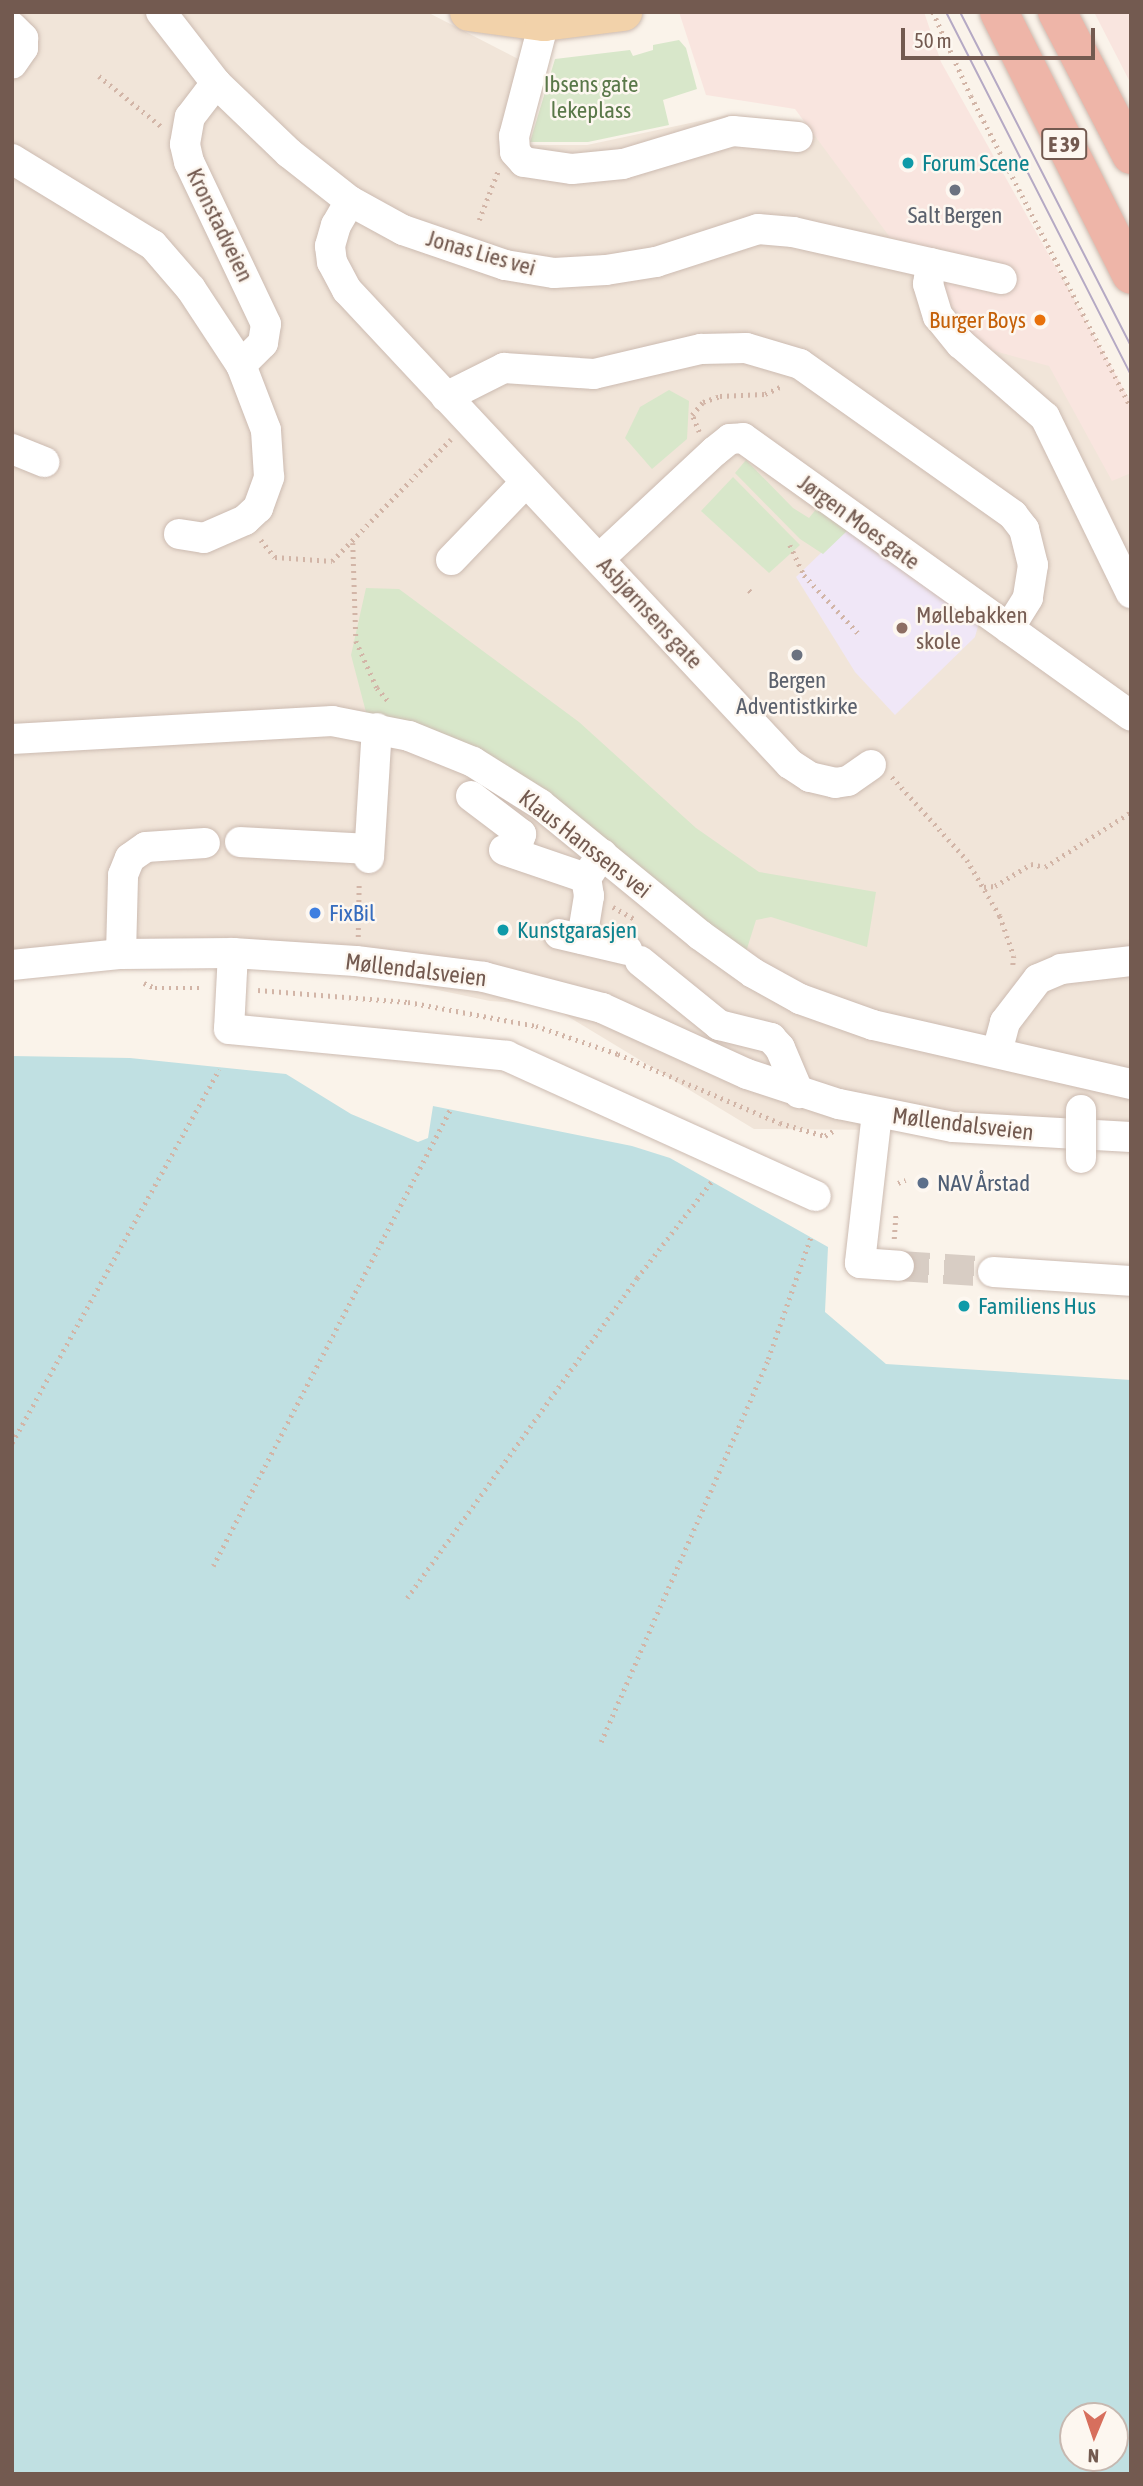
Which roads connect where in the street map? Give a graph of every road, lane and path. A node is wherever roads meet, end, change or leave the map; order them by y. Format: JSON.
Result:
{"nodes":[{"id":1,"x":162,"y":12,"type":"edge"},
{"id":2,"x":469,"y":12,"type":"edge"},
{"id":3,"x":623,"y":12,"type":"edge"},
{"id":4,"x":933,"y":12,"type":"edge"},
{"id":5,"x":999,"y":12,"type":"edge"},
{"id":6,"x":1057,"y":12,"type":"edge"},
{"id":7,"x":544,"y":22,"type":"junction"},
{"id":8,"x":12,"y":27,"type":"edge"},
{"id":9,"x":12,"y":64,"type":"edge"},
{"id":10,"x":99,"y":76,"type":"dead end"},
{"id":11,"x":216,"y":83,"type":"junction"},
{"id":12,"x":139,"y":111,"type":"dead end"},
{"id":13,"x":798,"y":137,"type":"dead end"},
{"id":14,"x":1131,"y":155,"type":"edge"},
{"id":15,"x":12,"y":159,"type":"edge"},
{"id":16,"x":494,"y":176,"type":"dead end"},
{"id":17,"x":350,"y":201,"type":"junction"},
{"id":18,"x":479,"y":220,"type":"dead end"},
{"id":19,"x":931,"y":263,"type":"junction"},
{"id":20,"x":1131,"y":275,"type":"edge"},
{"id":21,"x":1002,"y":279,"type":"dead end"},
{"id":22,"x":795,"y":362,"type":"junction"},
{"id":23,"x":241,"y":365,"type":"junction"},
{"id":24,"x":446,"y":397,"type":"junction"},
{"id":25,"x":1131,"y":407,"type":"edge"},
{"id":26,"x":469,"y":421,"type":"junction"},
{"id":27,"x":703,"y":438,"type":"dead end"},
{"id":28,"x":12,"y":449,"type":"edge"},
{"id":29,"x":46,"y":462,"type":"dead end"},
{"id":30,"x":526,"y":482,"type":"junction"},
{"id":31,"x":179,"y":534,"type":"dead end"},
{"id":32,"x":352,"y":543,"type":"junction"},
{"id":33,"x":790,"y":545,"type":"dead end"},
{"id":34,"x":275,"y":557,"type":"dead end"},
{"id":35,"x":599,"y":559,"type":"junction"},
{"id":36,"x":451,"y":560,"type":"dead end"},
{"id":37,"x":1131,"y":593,"type":"edge"},
{"id":38,"x":1009,"y":628,"type":"junction"},
{"id":39,"x":858,"y":633,"type":"dead end"},
{"id":40,"x":1131,"y":716,"type":"edge"},
{"id":41,"x":386,"y":718,"type":"junction"},
{"id":42,"x":12,"y":739,"type":"edge"},
{"id":43,"x":871,"y":765,"type":"dead end"},
{"id":44,"x":471,"y":796,"type":"dead end"},
{"id":45,"x":913,"y":799,"type":"dead end"},
{"id":46,"x":1131,"y":812,"type":"edge"},
{"id":47,"x":240,"y":842,"type":"dead end"},
{"id":48,"x":205,"y":844,"type":"dead end"},
{"id":49,"x":369,"y":853,"type":"junction"},
{"id":50,"x":594,"y":866,"type":"junction"},
{"id":51,"x":984,"y":887,"type":"junction"},
{"id":52,"x":358,"y":937,"type":"dead end"},
{"id":53,"x":233,"y":953,"type":"junction"},
{"id":54,"x":1014,"y":956,"type":"dead end"},
{"id":55,"x":1131,"y":961,"type":"edge"},
{"id":56,"x":12,"y":965,"type":"edge"},
{"id":57,"x":133,"y":970,"type":"junction"},
{"id":58,"x":150,"y":975,"type":"dead end"},
{"id":59,"x":230,"y":988,"type":"junction"},
{"id":60,"x":997,"y":1052,"type":"junction"},
{"id":61,"x":219,"y":1069,"type":"dead end"},
{"id":62,"x":1087,"y":1077,"type":"junction"},
{"id":63,"x":700,"y":1079,"type":"dead end"},
{"id":64,"x":1131,"y":1084,"type":"edge"},
{"id":65,"x":799,"y":1093,"type":"junction"},
{"id":66,"x":716,"y":1096,"type":"junction"},
{"id":67,"x":450,"y":1110,"type":"dead end"},
{"id":68,"x":877,"y":1113,"type":"junction"},
{"id":69,"x":835,"y":1126,"type":"dead end"},
{"id":70,"x":1131,"y":1137,"type":"edge"},
{"id":71,"x":1081,"y":1158,"type":"dead end"},
{"id":72,"x":905,"y":1180,"type":"dead end"},
{"id":73,"x":712,"y":1181,"type":"dead end"},
{"id":74,"x":897,"y":1192,"type":"dead end"},
{"id":75,"x":816,"y":1196,"type":"dead end"},
{"id":76,"x":897,"y":1204,"type":"dead end"},
{"id":77,"x":811,"y":1237,"type":"dead end"},
{"id":78,"x":896,"y":1265,"type":"joint"},
{"id":79,"x":993,"y":1272,"type":"tunnel mouth"},
{"id":80,"x":1131,"y":1281,"type":"edge"},
{"id":81,"x":12,"y":1443,"type":"edge"},
{"id":82,"x":213,"y":1566,"type":"dead end"},
{"id":83,"x":407,"y":1598,"type":"dead end"},
{"id":84,"x":601,"y":1742,"type":"dead end"}],
"edges":[{"from":1,"to":11,"type":"street","name":"Jonas Lies vei"},
{"from":2,"to":7,"type":"main road"},
{"from":3,"to":7,"type":"main road"},
{"from":4,"to":25,"type":"path"},
{"from":5,"to":20,"type":"highway","number":"E 39"},
{"from":6,"to":14,"type":"highway","number":"E 39"},
{"from":7,"to":13,"type":"street"},
{"from":8,"to":9,"type":"street"},
{"from":10,"to":12,"type":"path"},
{"from":11,"to":17,"type":"street","name":"Jonas Lies vei"},
{"from":11,"to":23,"type":"street","name":"Kronstadveien"},
{"from":15,"to":23,"type":"street"},
{"from":16,"to":18,"type":"path"},
{"from":17,"to":19,"type":"street","name":"Jonas Lies vei"},
{"from":17,"to":24,"type":"street","name":"Asbjørnsens gate"},
{"from":19,"to":21,"type":"street","name":"Jonas Lies vei"},
{"from":19,"to":37,"type":"street"},
{"from":22,"to":24,"type":"street"},
{"from":22,"to":27,"type":"path"},
{"from":22,"to":38,"type":"street"},
{"from":23,"to":31,"type":"street"},
{"from":24,"to":26,"type":"street","name":"Asbjørnsens gate"},
{"from":26,"to":30,"type":"street","name":"Asbjørnsens gate"},
{"from":26,"to":32,"type":"path"},
{"from":28,"to":29,"type":"street"},
{"from":30,"to":35,"type":"street","name":"Asbjørnsens gate"},
{"from":30,"to":36,"type":"street"},
{"from":32,"to":34,"type":"path"},
{"from":32,"to":41,"type":"path"},
{"from":33,"to":39,"type":"path"},
{"from":35,"to":38,"type":"street","name":"Jørgen Moes gate"},
{"from":35,"to":43,"type":"street","name":"Asbjørnsens gate"},
{"from":38,"to":40,"type":"street","name":"Jørgen Moes gate"},
{"from":41,"to":42,"type":"street","name":"Klaus Hanssens vei"},
{"from":41,"to":49,"type":"street"},
{"from":41,"to":50,"type":"street","name":"Klaus Hanssens vei"},
{"from":44,"to":50,"type":"street"},
{"from":45,"to":51,"type":"path"},
{"from":46,"to":51,"type":"path"},
{"from":47,"to":49,"type":"street"},
{"from":48,"to":57,"type":"street"},
{"from":49,"to":52,"type":"path"},
{"from":50,"to":60,"type":"street","name":"Klaus Hanssens vei"},
{"from":50,"to":65,"type":"street"},
{"from":51,"to":54,"type":"path"},
{"from":53,"to":57,"type":"street","name":"Møllendalsveien"},
{"from":53,"to":59,"type":"street"},
{"from":53,"to":65,"type":"street","name":"Møllendalsveien"},
{"from":55,"to":60,"type":"street"},
{"from":56,"to":57,"type":"street","name":"Møllendalsveien"},
{"from":57,"to":58,"type":"path"},
{"from":57,"to":59,"type":"path"},
{"from":59,"to":66,"type":"path"},
{"from":59,"to":75,"type":"street"},
{"from":60,"to":62,"type":"street","name":"Klaus Hanssens vei"},
{"from":61,"to":81,"type":"path"},
{"from":62,"to":64,"type":"street","name":"Klaus Hanssens vei"},
{"from":62,"to":71,"type":"street","bridge":true},
{"from":63,"to":66,"type":"path"},
{"from":65,"to":68,"type":"street","name":"Møllendalsveien"},
{"from":66,"to":69,"type":"path"},
{"from":67,"to":82,"type":"path"},
{"from":68,"to":70,"type":"street","name":"Møllendalsveien"},
{"from":68,"to":78,"type":"street"},
{"from":72,"to":74,"type":"path"},
{"from":73,"to":83,"type":"path"},
{"from":76,"to":78,"type":"path"},
{"from":77,"to":84,"type":"path"},
{"from":79,"to":80,"type":"street"}]}
